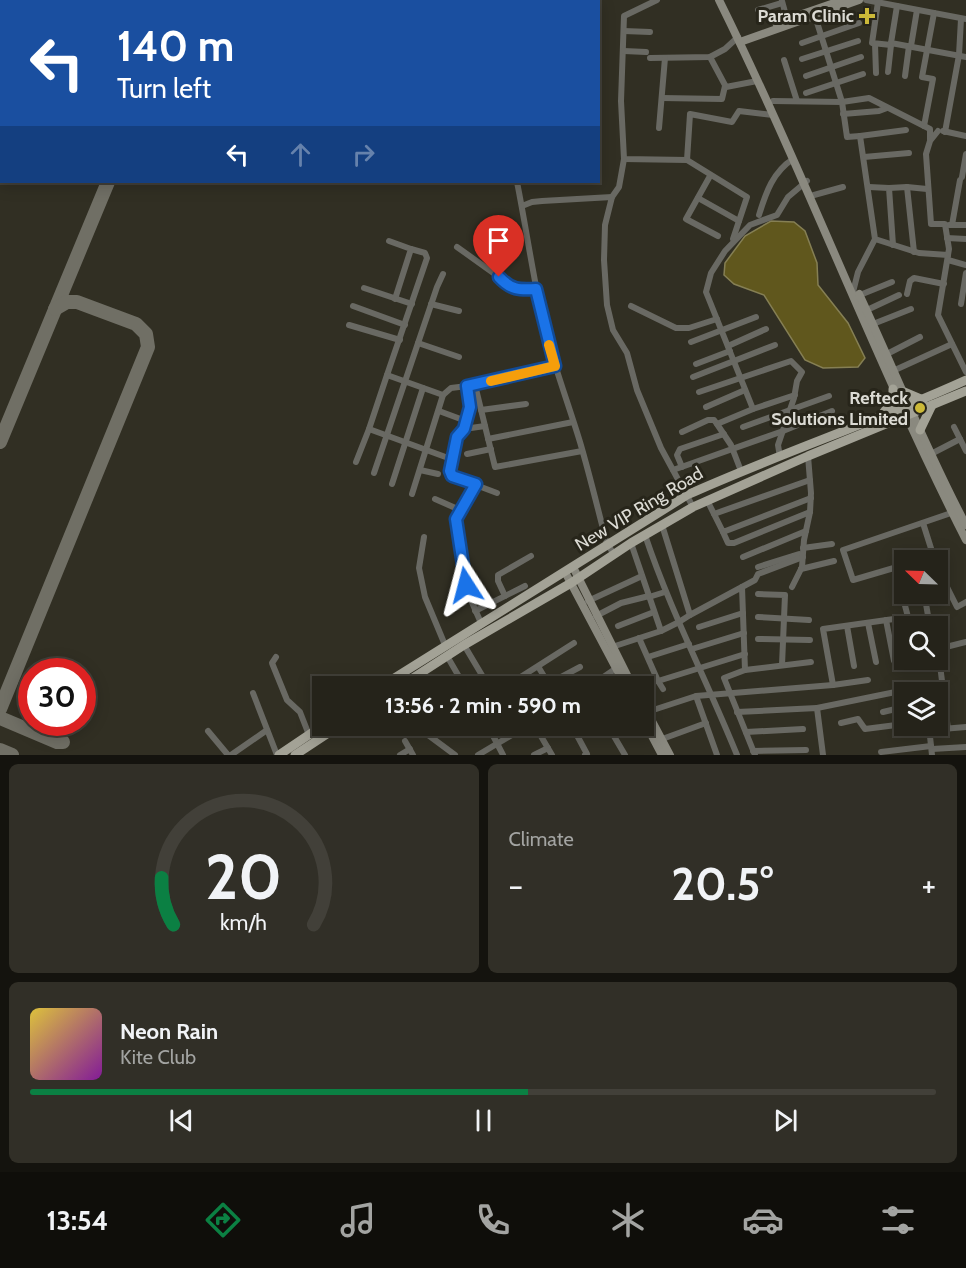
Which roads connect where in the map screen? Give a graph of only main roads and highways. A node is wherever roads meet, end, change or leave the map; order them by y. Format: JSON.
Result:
{"nodes":[{"id":1,"x":966,"y":380,"type":"edge"},
{"id":2,"x":893,"y":389,"type":"road end"},
{"id":3,"x":966,"y":391,"type":"edge"},
{"id":4,"x":904,"y":392,"type":"road end"},
{"id":5,"x":923,"y":400,"type":"junction"},
{"id":6,"x":932,"y":405,"type":"junction"},
{"id":7,"x":907,"y":411,"type":"junction"},
{"id":8,"x":880,"y":418,"type":"junction"},
{"id":9,"x":920,"y":430,"type":"road end"},
{"id":10,"x":397,"y":676,"type":"edge"},
{"id":11,"x":416,"y":676,"type":"edge"},
{"id":12,"x":312,"y":733,"type":"edge"},
{"id":13,"x":324,"y":736,"type":"edge"},
{"id":14,"x":278,"y":755,"type":"edge"},
{"id":15,"x":295,"y":755,"type":"edge"}],
"edges":[{"from":1,"to":5,"type":"main road","name":"New VIP Ring Road"},
{"from":2,"to":8,"type":"main road"},
{"from":3,"to":6,"type":"main road","name":"New VIP Ring Road"},
{"from":4,"to":5,"type":"main road"},
{"from":5,"to":7,"type":"main road","name":"New VIP Ring Road"},
{"from":6,"to":7,"type":"main road","name":"New VIP Ring Road"},
{"from":6,"to":9,"type":"main road"},
{"from":7,"to":8,"type":"main road","name":"New VIP Ring Road"},
{"from":7,"to":11,"type":"main road","name":"New VIP Ring Road"},
{"from":8,"to":10,"type":"main road","name":"New VIP Ring Road"},
{"from":12,"to":14,"type":"main road"},
{"from":13,"to":15,"type":"main road"}]}
